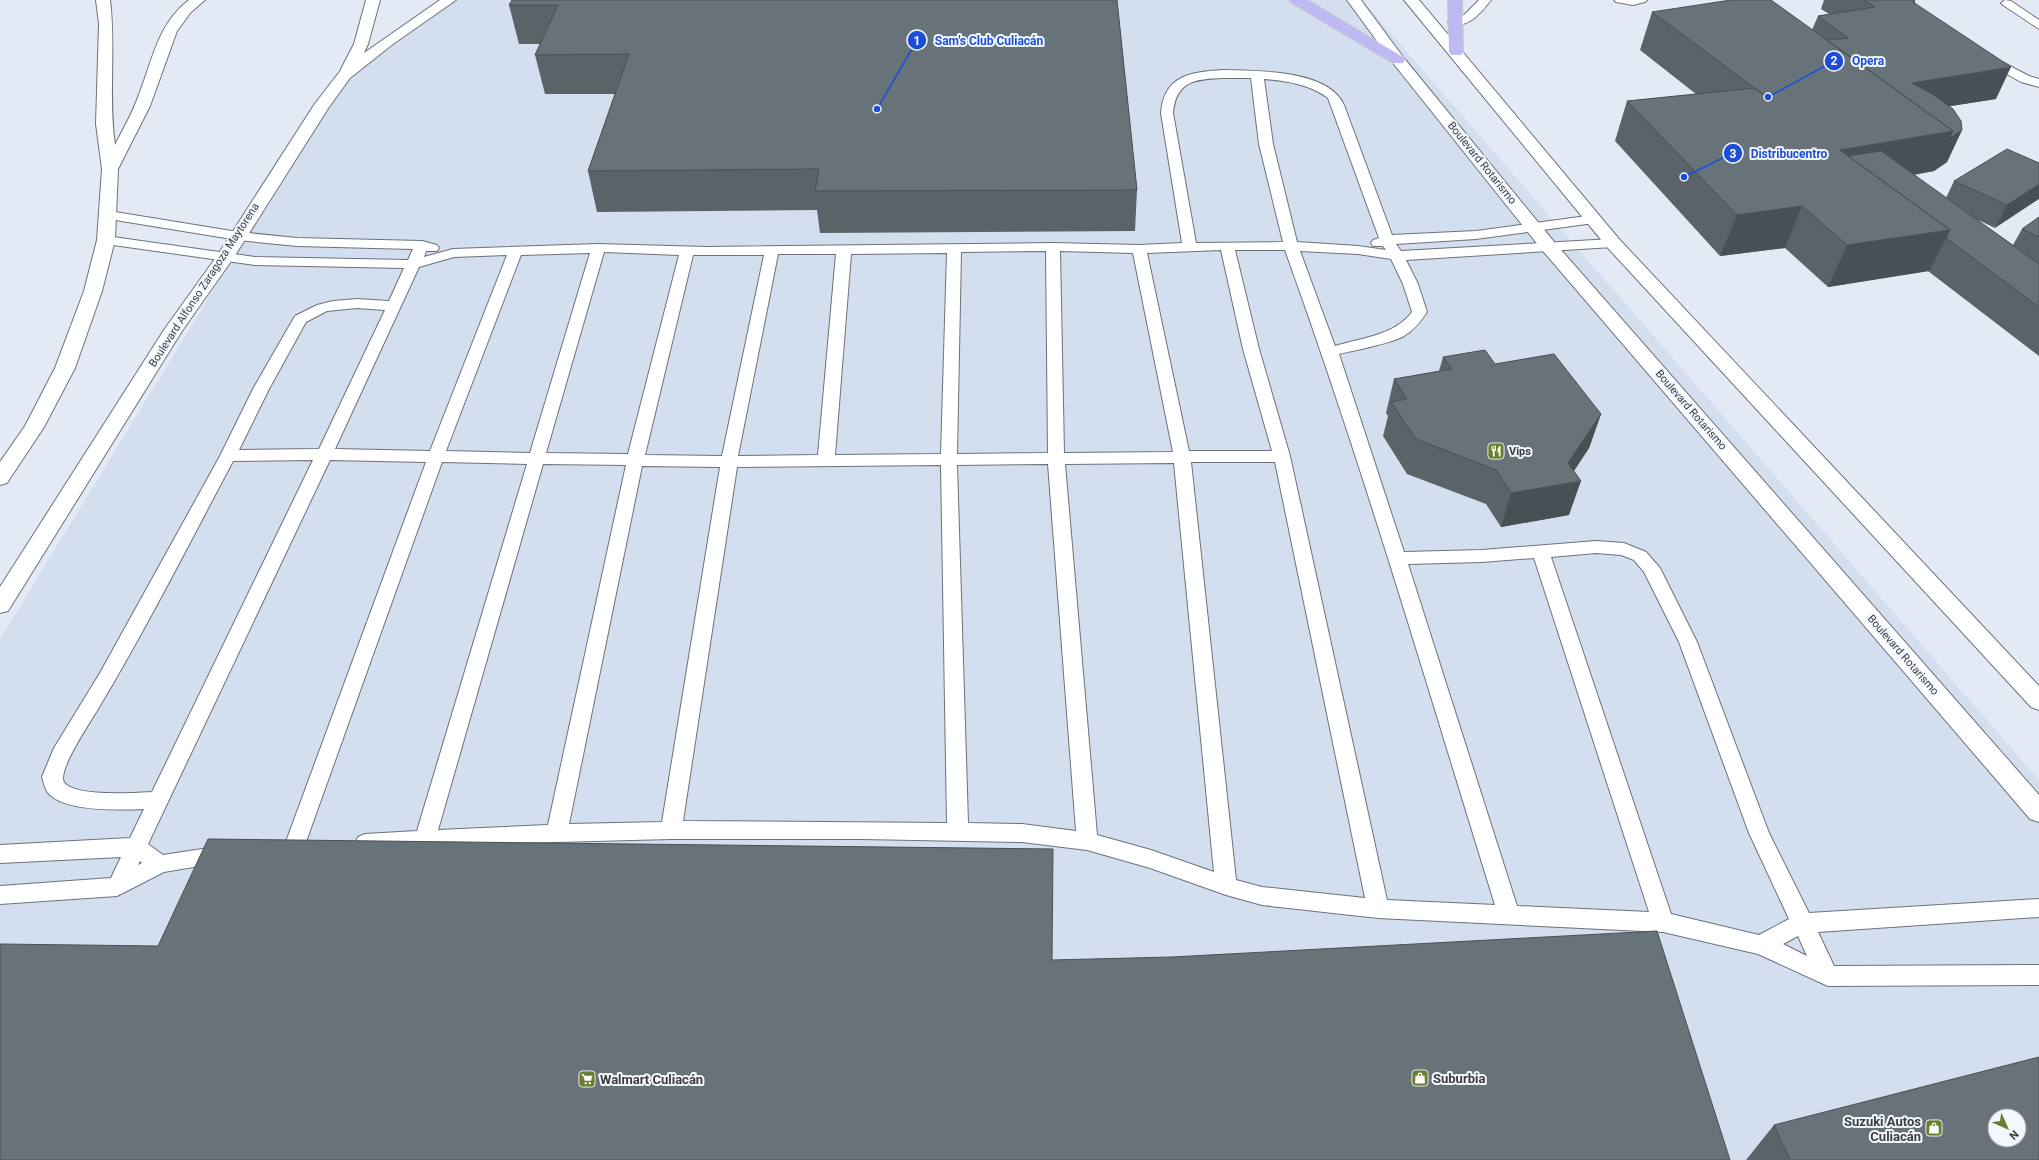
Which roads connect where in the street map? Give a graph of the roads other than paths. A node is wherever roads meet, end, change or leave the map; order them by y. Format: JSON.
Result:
{"nodes":[{"id":1,"x":103,"y":0,"type":"edge"},
{"id":2,"x":198,"y":0,"type":"edge"},
{"id":3,"x":373,"y":0,"type":"edge"},
{"id":4,"x":449,"y":0,"type":"edge"},
{"id":5,"x":1297,"y":0,"type":"edge"},
{"id":6,"x":1354,"y":0,"type":"edge"},
{"id":7,"x":1411,"y":0,"type":"edge"},
{"id":8,"x":1455,"y":0,"type":"edge"},
{"id":9,"x":1486,"y":0,"type":"edge"},
{"id":10,"x":1620,"y":0,"type":"edge"},
{"id":11,"x":1641,"y":0,"type":"edge"},
{"id":12,"x":2007,"y":3,"type":"dead end"},
{"id":13,"x":1454,"y":22,"type":"junction"},
{"id":14,"x":2039,"y":25,"type":"edge"},
{"id":15,"x":1456,"y":52,"type":"junction"},
{"id":16,"x":1981,"y":54,"type":"edge"},
{"id":17,"x":1398,"y":60,"type":"junction"},
{"id":18,"x":345,"y":75,"type":"junction"},
{"id":19,"x":1257,"y":75,"type":"junction"},
{"id":20,"x":2039,"y":83,"type":"edge"},
{"id":21,"x":110,"y":169,"type":"junction"},
{"id":22,"x":109,"y":214,"type":"junction"},
{"id":23,"x":1594,"y":219,"type":"junction"},
{"id":24,"x":1535,"y":227,"type":"junction"},
{"id":25,"x":238,"y":236,"type":"junction"},
{"id":26,"x":106,"y":240,"type":"junction"},
{"id":27,"x":1387,"y":240,"type":"junction"},
{"id":28,"x":1613,"y":243,"type":"junction"},
{"id":29,"x":422,"y":245,"type":"junction"},
{"id":30,"x":1053,"y":246,"type":"junction"},
{"id":31,"x":1227,"y":246,"type":"junction"},
{"id":32,"x":1291,"y":246,"type":"junction"},
{"id":33,"x":1550,"y":246,"type":"junction"},
{"id":34,"x":1190,"y":247,"type":"junction"},
{"id":35,"x":598,"y":248,"type":"junction"},
{"id":36,"x":954,"y":248,"type":"junction"},
{"id":37,"x":1139,"y":249,"type":"junction"},
{"id":38,"x":844,"y":250,"type":"junction"},
{"id":39,"x":1358,"y":250,"type":"junction"},
{"id":40,"x":687,"y":251,"type":"junction"},
{"id":41,"x":772,"y":251,"type":"junction"},
{"id":42,"x":515,"y":252,"type":"junction"},
{"id":43,"x":453,"y":253,"type":"junction"},
{"id":44,"x":1397,"y":256,"type":"junction"},
{"id":45,"x":225,"y":257,"type":"junction"},
{"id":46,"x":413,"y":264,"type":"junction"},
{"id":47,"x":394,"y":306,"type":"junction"},
{"id":48,"x":1330,"y":352,"type":"junction"},
{"id":49,"x":323,"y":454,"type":"junction"},
{"id":50,"x":228,"y":456,"type":"junction"},
{"id":51,"x":436,"y":456,"type":"junction"},
{"id":52,"x":1282,"y":456,"type":"junction"},
{"id":53,"x":1182,"y":457,"type":"junction"},
{"id":54,"x":536,"y":458,"type":"junction"},
{"id":55,"x":1056,"y":458,"type":"junction"},
{"id":56,"x":948,"y":460,"type":"junction"},
{"id":57,"x":635,"y":461,"type":"junction"},
{"id":58,"x":826,"y":461,"type":"junction"},
{"id":59,"x":729,"y":462,"type":"junction"},
{"id":60,"x":0,"y":478,"type":"edge"},
{"id":61,"x":1540,"y":551,"type":"junction"},
{"id":62,"x":1397,"y":558,"type":"junction"},
{"id":63,"x":0,"y":606,"type":"edge"},
{"id":64,"x":2039,"y":701,"type":"edge"},
{"id":65,"x":158,"y":800,"type":"junction"},
{"id":66,"x":2039,"y":812,"type":"edge"},
{"id":67,"x":671,"y":830,"type":"junction"},
{"id":68,"x":958,"y":831,"type":"junction"},
{"id":69,"x":557,"y":833,"type":"junction"},
{"id":70,"x":425,"y":840,"type":"junction"},
{"id":71,"x":1087,"y":841,"type":"junction"},
{"id":72,"x":349,"y":844,"type":"edge"},
{"id":73,"x":318,"y":846,"type":"edge"},
{"id":74,"x":136,"y":847,"type":"junction"},
{"id":75,"x":295,"y":847,"type":"junction"},
{"id":76,"x":272,"y":850,"type":"edge"},
{"id":77,"x":241,"y":853,"type":"edge"},
{"id":78,"x":0,"y":854,"type":"edge"},
{"id":79,"x":160,"y":864,"type":"junction"},
{"id":80,"x":1226,"y":886,"type":"junction"},
{"id":81,"x":116,"y":887,"type":"junction"},
{"id":82,"x":0,"y":895,"type":"edge"},
{"id":83,"x":2039,"y":908,"type":"edge"},
{"id":84,"x":1378,"y":909,"type":"junction"},
{"id":85,"x":1509,"y":916,"type":"junction"},
{"id":86,"x":1663,"y":922,"type":"junction"},
{"id":87,"x":1802,"y":923,"type":"junction"},
{"id":88,"x":1761,"y":945,"type":"junction"},
{"id":89,"x":2039,"y":975,"type":"edge"},
{"id":90,"x":1828,"y":976,"type":"junction"}],
"edges":[{"from":1,"to":21,"type":"street"},
{"from":2,"to":21,"type":"street"},
{"from":3,"to":18,"type":"street"},
{"from":4,"to":18,"type":"street","name":"Boulevard Alfonso Zaragoza Maytorena"},
{"from":5,"to":17,"type":"main road"},
{"from":6,"to":17,"type":"street","name":"Boulevard Rotarismo"},
{"from":7,"to":15,"type":"street"},
{"from":8,"to":13,"type":"main road"},
{"from":9,"to":13,"type":"lane"},
{"from":10,"to":11,"type":"lane"},
{"from":12,"to":14,"type":"lane"},
{"from":13,"to":15,"type":"main road"},
{"from":15,"to":23,"type":"street"},
{"from":16,"to":20,"type":"lane"},
{"from":17,"to":24,"type":"street","name":"Boulevard Rotarismo"},
{"from":18,"to":25,"type":"street","name":"Boulevard Alfonso Zaragoza Maytorena"},
{"from":19,"to":27,"type":"lane"},
{"from":19,"to":32,"type":"lane"},
{"from":19,"to":34,"type":"lane"},
{"from":21,"to":22,"type":"street"},
{"from":22,"to":25,"type":"lane"},
{"from":22,"to":26,"type":"street"},
{"from":23,"to":24,"type":"lane"},
{"from":23,"to":28,"type":"street"},
{"from":24,"to":27,"type":"lane"},
{"from":24,"to":33,"type":"street","name":"Boulevard Rotarismo"},
{"from":25,"to":29,"type":"lane"},
{"from":25,"to":45,"type":"street","name":"Boulevard Alfonso Zaragoza Maytorena"},
{"from":26,"to":45,"type":"lane"},
{"from":26,"to":60,"type":"street"},
{"from":27,"to":39,"type":"lane"},
{"from":27,"to":44,"type":"lane"},
{"from":28,"to":33,"type":"lane"},
{"from":28,"to":64,"type":"street"},
{"from":29,"to":43,"type":"lane"},
{"from":29,"to":46,"type":"lane"},
{"from":30,"to":36,"type":"lane"},
{"from":30,"to":37,"type":"lane"},
{"from":30,"to":55,"type":"lane"},
{"from":31,"to":32,"type":"lane"},
{"from":31,"to":34,"type":"lane"},
{"from":31,"to":52,"type":"lane"},
{"from":32,"to":39,"type":"lane"},
{"from":32,"to":48,"type":"lane"},
{"from":33,"to":44,"type":"lane"},
{"from":33,"to":66,"type":"street","name":"Boulevard Rotarismo"},
{"from":34,"to":37,"type":"lane"},
{"from":35,"to":40,"type":"lane"},
{"from":35,"to":42,"type":"lane"},
{"from":35,"to":54,"type":"lane"},
{"from":36,"to":38,"type":"lane"},
{"from":36,"to":56,"type":"lane"},
{"from":37,"to":53,"type":"lane"},
{"from":38,"to":41,"type":"lane"},
{"from":38,"to":58,"type":"lane"},
{"from":39,"to":44,"type":"lane"},
{"from":40,"to":41,"type":"lane"},
{"from":40,"to":57,"type":"lane"},
{"from":41,"to":59,"type":"lane"},
{"from":42,"to":43,"type":"lane"},
{"from":42,"to":51,"type":"lane"},
{"from":43,"to":46,"type":"lane"},
{"from":44,"to":48,"type":"lane"},
{"from":45,"to":46,"type":"lane"},
{"from":45,"to":63,"type":"street","name":"Boulevard Alfonso Zaragoza Maytorena"},
{"from":46,"to":47,"type":"lane"},
{"from":47,"to":49,"type":"lane"},
{"from":47,"to":50,"type":"lane"},
{"from":48,"to":62,"type":"lane"},
{"from":49,"to":50,"type":"lane"},
{"from":49,"to":51,"type":"lane"},
{"from":49,"to":65,"type":"lane"},
{"from":50,"to":65,"type":"lane"},
{"from":51,"to":54,"type":"lane"},
{"from":51,"to":75,"type":"lane"},
{"from":52,"to":53,"type":"lane"},
{"from":52,"to":84,"type":"lane"},
{"from":53,"to":55,"type":"lane"},
{"from":53,"to":80,"type":"lane"},
{"from":54,"to":57,"type":"lane"},
{"from":54,"to":70,"type":"lane"},
{"from":55,"to":56,"type":"lane"},
{"from":55,"to":71,"type":"lane"},
{"from":56,"to":58,"type":"lane"},
{"from":56,"to":68,"type":"lane"},
{"from":57,"to":59,"type":"lane"},
{"from":57,"to":69,"type":"lane"},
{"from":58,"to":59,"type":"lane"},
{"from":59,"to":67,"type":"lane"},
{"from":61,"to":62,"type":"lane"},
{"from":61,"to":86,"type":"lane"},
{"from":61,"to":87,"type":"lane"},
{"from":62,"to":85,"type":"lane"},
{"from":65,"to":74,"type":"lane"},
{"from":67,"to":68,"type":"lane"},
{"from":67,"to":69,"type":"lane"},
{"from":68,"to":71,"type":"lane"},
{"from":69,"to":70,"type":"lane"},
{"from":70,"to":72,"type":"lane"},
{"from":71,"to":80,"type":"lane"},
{"from":73,"to":75,"type":"lane"},
{"from":74,"to":78,"type":"lane"},
{"from":74,"to":79,"type":"lane"},
{"from":74,"to":81,"type":"lane"},
{"from":75,"to":76,"type":"lane"},
{"from":77,"to":79,"type":"lane"},
{"from":79,"to":81,"type":"lane"},
{"from":80,"to":84,"type":"lane"},
{"from":81,"to":82,"type":"lane"},
{"from":83,"to":87,"type":"lane"},
{"from":84,"to":85,"type":"lane"},
{"from":85,"to":86,"type":"lane"},
{"from":86,"to":88,"type":"lane"},
{"from":87,"to":88,"type":"lane"},
{"from":87,"to":90,"type":"lane"},
{"from":88,"to":90,"type":"lane"},
{"from":89,"to":90,"type":"lane"}]}
